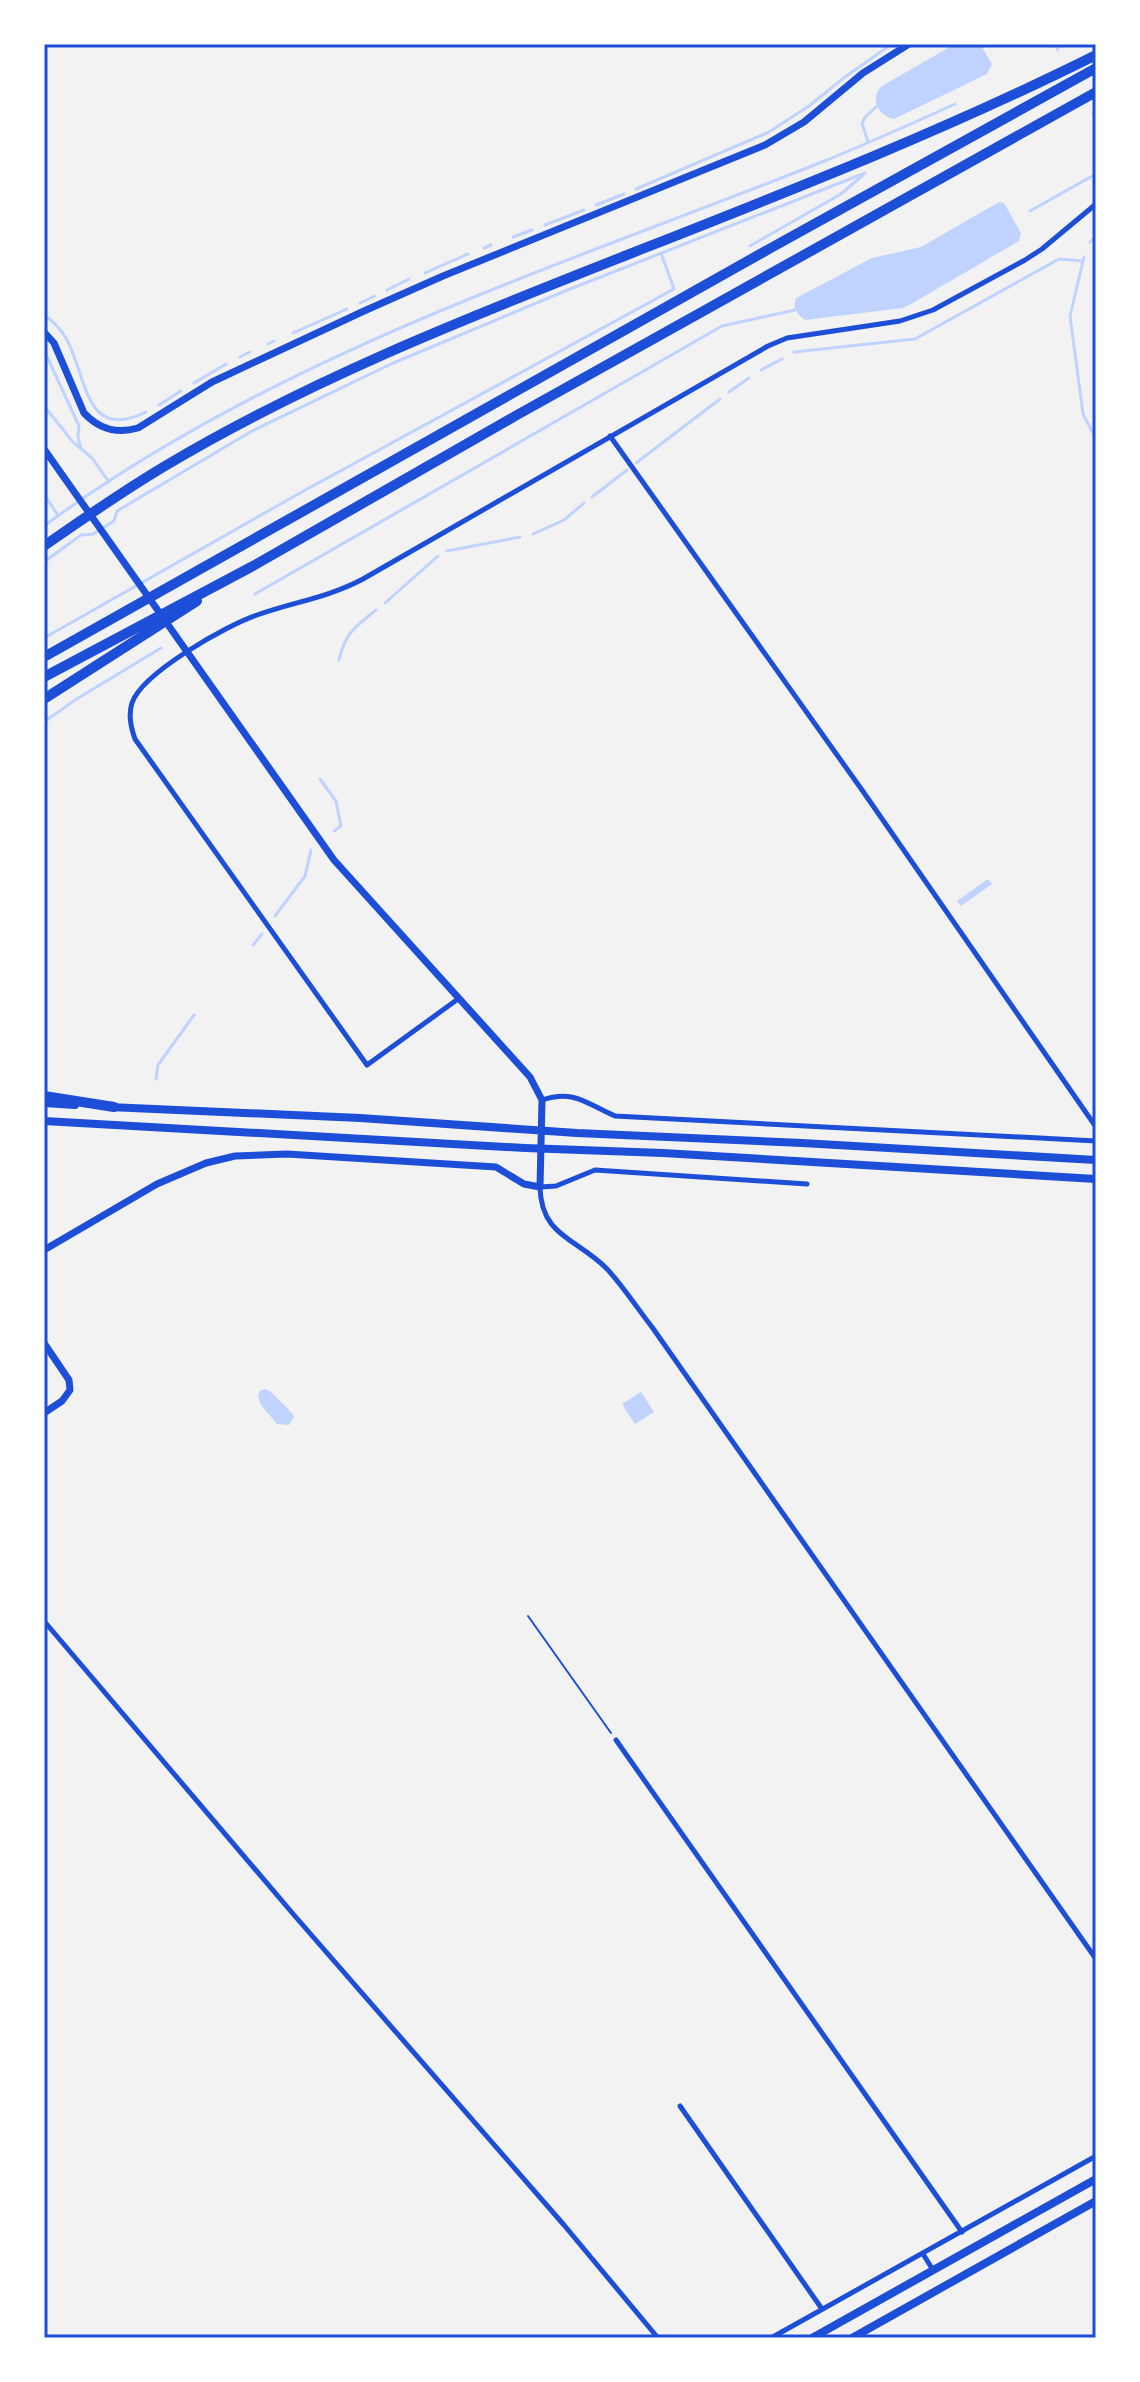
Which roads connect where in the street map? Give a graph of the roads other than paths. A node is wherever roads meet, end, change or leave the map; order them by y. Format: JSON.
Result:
{"nodes":[{"id":1,"x":909,"y":44,"type":"edge"},
{"id":2,"x":1096,"y":55,"type":"edge"},
{"id":3,"x":1096,"y":68,"type":"edge"},
{"id":4,"x":1096,"y":92,"type":"edge"},
{"id":5,"x":1096,"y":204,"type":"edge"},
{"id":6,"x":44,"y":332,"type":"edge"},
{"id":7,"x":610,"y":436,"type":"junction"},
{"id":8,"x":44,"y":449,"type":"edge"},
{"id":9,"x":44,"y":546,"type":"edge"},
{"id":10,"x":253,"y":566,"type":"junction"},
{"id":11,"x":44,"y":657,"type":"edge"},
{"id":12,"x":44,"y":677,"type":"edge"},
{"id":13,"x":44,"y":699,"type":"edge"},
{"id":14,"x":458,"y":999,"type":"junction"},
{"id":15,"x":44,"y":1096,"type":"edge"},
{"id":16,"x":542,"y":1100,"type":"junction"},
{"id":17,"x":44,"y":1103,"type":"edge"},
{"id":18,"x":114,"y":1107,"type":"junction"},
{"id":19,"x":44,"y":1121,"type":"edge"},
{"id":20,"x":1096,"y":1127,"type":"edge"},
{"id":21,"x":542,"y":1130,"type":"junction"},
{"id":22,"x":1096,"y":1141,"type":"edge"},
{"id":23,"x":542,"y":1149,"type":"junction"},
{"id":24,"x":1096,"y":1160,"type":"edge"},
{"id":25,"x":1096,"y":1179,"type":"edge"},
{"id":26,"x":807,"y":1184,"type":"dead end"},
{"id":27,"x":540,"y":1187,"type":"junction"},
{"id":28,"x":44,"y":1250,"type":"edge"},
{"id":29,"x":44,"y":1343,"type":"edge"},
{"id":30,"x":44,"y":1413,"type":"edge"},
{"id":31,"x":44,"y":1621,"type":"edge"},
{"id":32,"x":616,"y":1740,"type":"road end"},
{"id":33,"x":1096,"y":1959,"type":"edge"},
{"id":34,"x":680,"y":2106,"type":"dead end"},
{"id":35,"x":1096,"y":2156,"type":"edge"},
{"id":36,"x":1096,"y":2179,"type":"edge"},
{"id":37,"x":1096,"y":2201,"type":"edge"},
{"id":38,"x":962,"y":2232,"type":"junction"},
{"id":39,"x":923,"y":2254,"type":"junction"},
{"id":40,"x":933,"y":2270,"type":"junction"},
{"id":41,"x":822,"y":2309,"type":"junction"},
{"id":42,"x":658,"y":2338,"type":"edge"},
{"id":43,"x":771,"y":2338,"type":"edge"},
{"id":44,"x":812,"y":2338,"type":"edge"},
{"id":45,"x":852,"y":2338,"type":"edge"}],
"edges":[{"from":1,"to":6,"type":"street"},
{"from":2,"to":9,"type":"highway"},
{"from":3,"to":11,"type":"highway"},
{"from":4,"to":10,"type":"highway"},
{"from":5,"to":7,"type":"street"},
{"from":7,"to":14,"type":"street"},
{"from":7,"to":20,"type":"street"},
{"from":8,"to":14,"type":"street"},
{"from":10,"to":12,"type":"highway"},
{"from":10,"to":13,"type":"highway"},
{"from":14,"to":16,"type":"street"},
{"from":15,"to":18,"type":"highway"},
{"from":16,"to":21,"type":"street"},
{"from":16,"to":22,"type":"street"},
{"from":17,"to":18,"type":"main road"},
{"from":18,"to":21,"type":"main road"},
{"from":19,"to":23,"type":"main road"},
{"from":21,"to":23,"type":"street"},
{"from":21,"to":24,"type":"main road"},
{"from":23,"to":25,"type":"main road"},
{"from":23,"to":27,"type":"street"},
{"from":26,"to":27,"type":"street"},
{"from":27,"to":28,"type":"street"},
{"from":27,"to":33,"type":"street"},
{"from":29,"to":30,"type":"street"},
{"from":31,"to":42,"type":"street"},
{"from":32,"to":38,"type":"street"},
{"from":34,"to":41,"type":"street"},
{"from":35,"to":38,"type":"street"},
{"from":36,"to":40,"type":"main road"},
{"from":37,"to":45,"type":"main road"},
{"from":38,"to":39,"type":"street"},
{"from":39,"to":40,"type":"street"},
{"from":39,"to":41,"type":"street"},
{"from":40,"to":44,"type":"main road"},
{"from":41,"to":43,"type":"street"}]}
